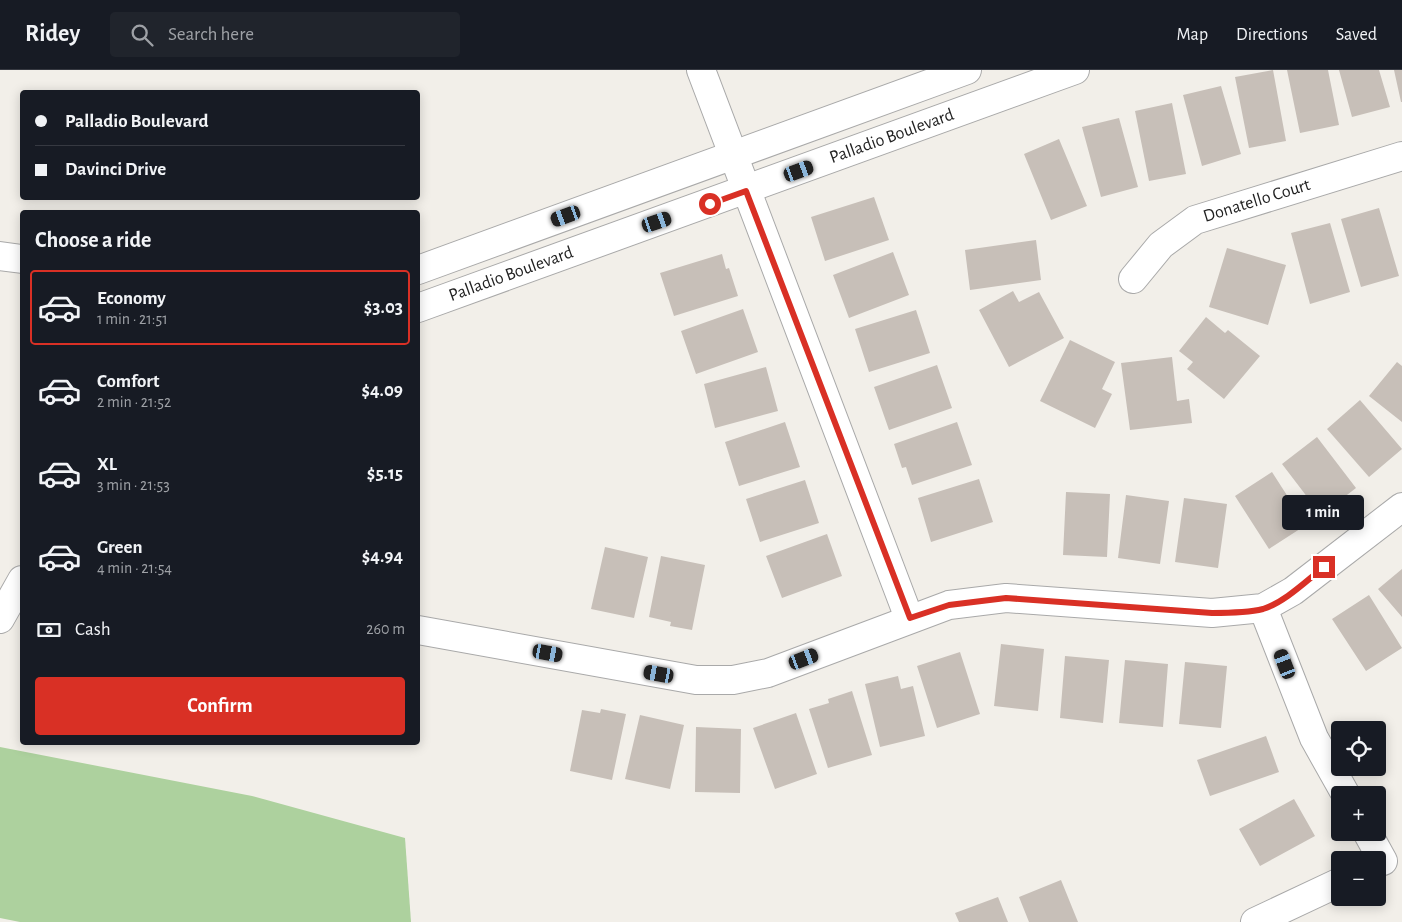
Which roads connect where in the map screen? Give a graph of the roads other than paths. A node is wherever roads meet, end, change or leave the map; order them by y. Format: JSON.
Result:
{"nodes":[{"id":1,"x":701,"y":70,"type":"edge"},
{"id":2,"x":967,"y":70,"type":"edge"},
{"id":3,"x":1075,"y":70,"type":"edge"},
{"id":4,"x":733,"y":156,"type":"junction"},
{"id":5,"x":1402,"y":156,"type":"edge"},
{"id":6,"x":746,"y":191,"type":"junction"},
{"id":7,"x":0,"y":256,"type":"edge"},
{"id":8,"x":20,"y":259,"type":"edge"},
{"id":9,"x":420,"y":269,"type":"edge"},
{"id":10,"x":1133,"y":280,"type":"dead end"},
{"id":11,"x":420,"y":298,"type":"edge"},
{"id":12,"x":1402,"y":507,"type":"edge"},
{"id":13,"x":20,"y":584,"type":"edge"},
{"id":14,"x":1263,"y":608,"type":"junction"},
{"id":15,"x":910,"y":618,"type":"junction"},
{"id":16,"x":0,"y":619,"type":"edge"},
{"id":17,"x":420,"y":630,"type":"edge"},
{"id":18,"x":1341,"y":786,"type":"edge"},
{"id":19,"x":1374,"y":841,"type":"edge"},
{"id":20,"x":1387,"y":858,"type":"edge"},
{"id":21,"x":1331,"y":886,"type":"edge"},
{"id":22,"x":1255,"y":922,"type":"edge"}],
"edges":[{"from":1,"to":4,"type":"street"},
{"from":2,"to":4,"type":"street","name":"Palladio Boulevard"},
{"from":3,"to":6,"type":"street","name":"Palladio Boulevard"},
{"from":4,"to":6,"type":"street"},
{"from":4,"to":9,"type":"street","name":"Palladio Boulevard"},
{"from":5,"to":10,"type":"street","name":"Donatello Court"},
{"from":6,"to":11,"type":"street","name":"Palladio Boulevard"},
{"from":6,"to":15,"type":"street"},
{"from":7,"to":8,"type":"street"},
{"from":12,"to":14,"type":"street"},
{"from":13,"to":16,"type":"street"},
{"from":14,"to":15,"type":"street"},
{"from":14,"to":18,"type":"street"},
{"from":15,"to":17,"type":"street"},
{"from":19,"to":20,"type":"street"},
{"from":21,"to":22,"type":"street"}]}
